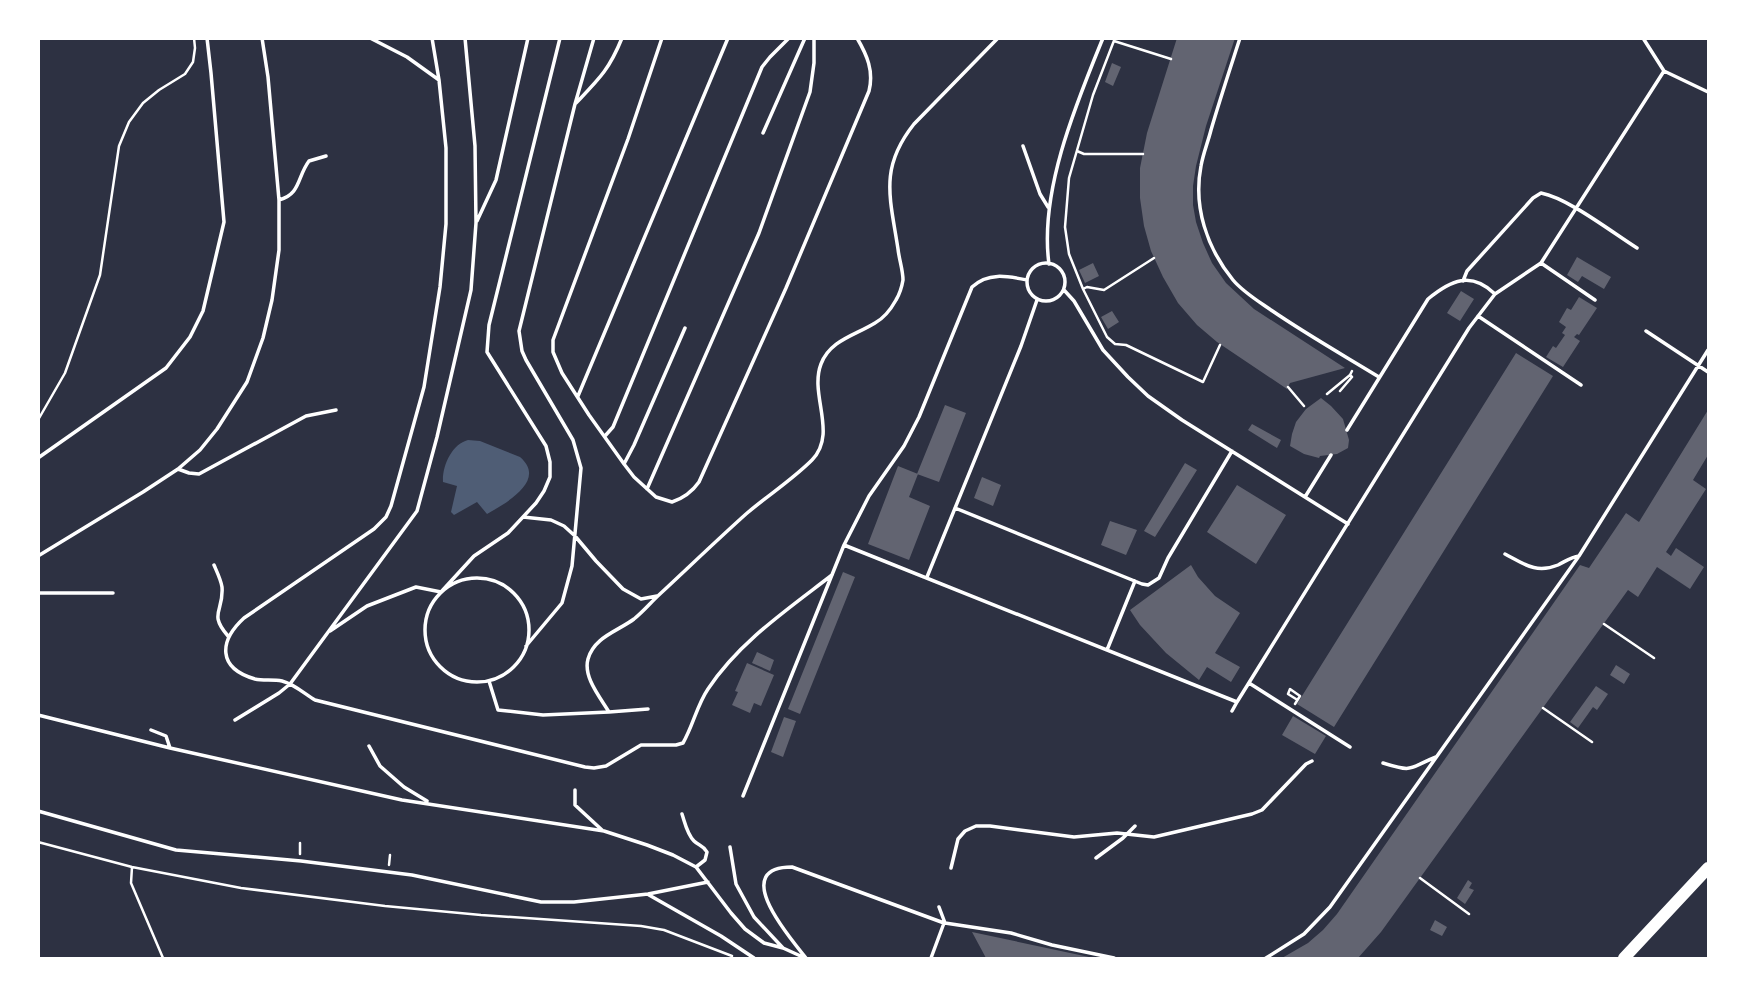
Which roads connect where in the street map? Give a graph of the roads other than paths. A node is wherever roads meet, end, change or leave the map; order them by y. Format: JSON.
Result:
{"nodes":[{"id":1,"x":207,"y":38,"type":"edge"},
{"id":2,"x":262,"y":38,"type":"edge"},
{"id":3,"x":370,"y":38,"type":"edge"},
{"id":4,"x":432,"y":38,"type":"edge"},
{"id":5,"x":465,"y":38,"type":"edge"},
{"id":6,"x":528,"y":38,"type":"edge"},
{"id":7,"x":560,"y":38,"type":"edge"},
{"id":8,"x":594,"y":38,"type":"edge"},
{"id":9,"x":622,"y":38,"type":"edge"},
{"id":10,"x":662,"y":38,"type":"edge"},
{"id":11,"x":728,"y":38,"type":"edge"},
{"id":12,"x":789,"y":38,"type":"edge"},
{"id":13,"x":805,"y":38,"type":"edge"},
{"id":14,"x":814,"y":38,"type":"edge"},
{"id":15,"x":857,"y":38,"type":"edge"},
{"id":16,"x":998,"y":38,"type":"edge"},
{"id":17,"x":1103,"y":38,"type":"edge"},
{"id":18,"x":1240,"y":38,"type":"edge"},
{"id":19,"x":1643,"y":38,"type":"edge"},
{"id":20,"x":1664,"y":71,"type":"junction"},
{"id":21,"x":439,"y":80,"type":"junction"},
{"id":22,"x":1709,"y":92,"type":"edge"},
{"id":23,"x":575,"y":104,"type":"junction"},
{"id":24,"x":763,"y":133,"type":"dead end"},
{"id":25,"x":1023,"y":146,"type":"dead end"},
{"id":26,"x":326,"y":156,"type":"dead end"},
{"id":27,"x":279,"y":200,"type":"junction"},
{"id":28,"x":1049,"y":209,"type":"junction"},
{"id":29,"x":1576,"y":209,"type":"junction"},
{"id":30,"x":477,"y":223,"type":"junction"},
{"id":31,"x":1637,"y":248,"type":"dead end"},
{"id":32,"x":1541,"y":263,"type":"junction"},
{"id":33,"x":1049,"y":264,"type":"junction"},
{"id":34,"x":1027,"y":279,"type":"junction"},
{"id":35,"x":1463,"y":281,"type":"junction"},
{"id":36,"x":1063,"y":290,"type":"junction"},
{"id":37,"x":1495,"y":295,"type":"junction"},
{"id":38,"x":1037,"y":300,"type":"junction"},
{"id":39,"x":1595,"y":300,"type":"dead end"},
{"id":40,"x":1478,"y":316,"type":"junction"},
{"id":41,"x":685,"y":328,"type":"dead end"},
{"id":42,"x":1646,"y":331,"type":"dead end"},
{"id":43,"x":1709,"y":350,"type":"edge"},
{"id":44,"x":1699,"y":366,"type":"junction"},
{"id":45,"x":1709,"y":372,"type":"edge"},
{"id":46,"x":1380,"y":377,"type":"junction"},
{"id":47,"x":1581,"y":385,"type":"dead end"},
{"id":48,"x":578,"y":396,"type":"junction"},
{"id":49,"x":336,"y":410,"type":"dead end"},
{"id":50,"x":1347,"y":430,"type":"dead end"},
{"id":51,"x":605,"y":436,"type":"junction"},
{"id":52,"x":1232,"y":451,"type":"junction"},
{"id":53,"x":1331,"y":456,"type":"dead end"},
{"id":54,"x":38,"y":458,"type":"edge"},
{"id":55,"x":624,"y":464,"type":"junction"},
{"id":56,"x":178,"y":469,"type":"junction"},
{"id":57,"x":647,"y":489,"type":"junction"},
{"id":58,"x":1305,"y":497,"type":"junction"},
{"id":59,"x":956,"y":508,"type":"junction"},
{"id":60,"x":523,"y":517,"type":"junction"},
{"id":61,"x":1348,"y":524,"type":"junction"},
{"id":62,"x":575,"y":536,"type":"junction"},
{"id":63,"x":844,"y":545,"type":"junction"},
{"id":64,"x":1505,"y":554,"type":"dead end"},
{"id":65,"x":38,"y":556,"type":"edge"},
{"id":66,"x":1579,"y":556,"type":"junction"},
{"id":67,"x":214,"y":565,"type":"dead end"},
{"id":68,"x":832,"y":575,"type":"junction"},
{"id":69,"x":927,"y":578,"type":"junction"},
{"id":70,"x":1135,"y":581,"type":"junction"},
{"id":71,"x":440,"y":592,"type":"junction"},
{"id":72,"x":38,"y":593,"type":"edge"},
{"id":73,"x":113,"y":593,"type":"dead end"},
{"id":74,"x":657,"y":596,"type":"junction"},
{"id":75,"x":328,"y":632,"type":"junction"},
{"id":76,"x":228,"y":636,"type":"junction"},
{"id":77,"x":526,"y":646,"type":"junction"},
{"id":78,"x":1107,"y":650,"type":"junction"},
{"id":79,"x":489,"y":680,"type":"junction"},
{"id":80,"x":1249,"y":682,"type":"junction"},
{"id":81,"x":290,"y":684,"type":"junction"},
{"id":82,"x":1237,"y":702,"type":"junction"},
{"id":83,"x":648,"y":709,"type":"dead end"},
{"id":84,"x":1232,"y":711,"type":"dead end"},
{"id":85,"x":609,"y":712,"type":"junction"},
{"id":86,"x":38,"y":715,"type":"edge"},
{"id":87,"x":235,"y":720,"type":"dead end"},
{"id":88,"x":151,"y":730,"type":"dead end"},
{"id":89,"x":369,"y":746,"type":"dead end"},
{"id":90,"x":1350,"y":747,"type":"dead end"},
{"id":91,"x":170,"y":748,"type":"junction"},
{"id":92,"x":1438,"y":756,"type":"junction"},
{"id":93,"x":1312,"y":761,"type":"dead end"},
{"id":94,"x":1383,"y":763,"type":"dead end"},
{"id":95,"x":575,"y":790,"type":"dead end"},
{"id":96,"x":743,"y":796,"type":"dead end"},
{"id":97,"x":429,"y":803,"type":"junction"},
{"id":98,"x":38,"y":811,"type":"edge"},
{"id":99,"x":682,"y":814,"type":"dead end"},
{"id":100,"x":1135,"y":826,"type":"dead end"},
{"id":101,"x":604,"y":831,"type":"junction"},
{"id":102,"x":1126,"y":835,"type":"junction"},
{"id":103,"x":730,"y":847,"type":"dead end"},
{"id":104,"x":1096,"y":858,"type":"dead end"},
{"id":105,"x":696,"y":867,"type":"junction"},
{"id":106,"x":951,"y":868,"type":"dead end"},
{"id":107,"x":1709,"y":868,"type":"edge"},
{"id":108,"x":708,"y":882,"type":"junction"},
{"id":109,"x":648,"y":894,"type":"junction"},
{"id":110,"x":939,"y":908,"type":"dead end"},
{"id":111,"x":944,"y":923,"type":"junction"},
{"id":112,"x":783,"y":948,"type":"junction"},
{"id":113,"x":754,"y":958,"type":"edge"},
{"id":114,"x":805,"y":958,"type":"edge"},
{"id":115,"x":931,"y":958,"type":"edge"},
{"id":116,"x":1114,"y":958,"type":"edge"},
{"id":117,"x":1266,"y":958,"type":"edge"},
{"id":118,"x":1624,"y":958,"type":"edge"}],
"edges":[{"from":1,"to":54,"type":"lane"},
{"from":2,"to":27,"type":"lane"},
{"from":3,"to":21,"type":"lane"},
{"from":4,"to":21,"type":"lane"},
{"from":5,"to":30,"type":"lane"},
{"from":6,"to":30,"type":"lane"},
{"from":7,"to":60,"type":"lane"},
{"from":8,"to":23,"type":"lane"},
{"from":9,"to":23,"type":"lane"},
{"from":10,"to":48,"type":"lane"},
{"from":11,"to":48,"type":"lane"},
{"from":12,"to":51,"type":"lane"},
{"from":13,"to":24,"type":"lane"},
{"from":14,"to":57,"type":"lane"},
{"from":15,"to":57,"type":"lane"},
{"from":16,"to":74,"type":"lane"},
{"from":17,"to":28,"type":"lane"},
{"from":18,"to":46,"type":"lane"},
{"from":19,"to":20,"type":"lane"},
{"from":20,"to":22,"type":"lane"},
{"from":20,"to":29,"type":"lane"},
{"from":21,"to":76,"type":"lane"},
{"from":23,"to":62,"type":"lane"},
{"from":25,"to":28,"type":"lane"},
{"from":26,"to":27,"type":"lane"},
{"from":27,"to":56,"type":"lane"},
{"from":28,"to":33,"type":"lane"},
{"from":29,"to":31,"type":"lane"},
{"from":29,"to":32,"type":"lane"},
{"from":29,"to":35,"type":"lane"},
{"from":30,"to":75,"type":"lane"},
{"from":32,"to":37,"type":"lane"},
{"from":32,"to":39,"type":"lane"},
{"from":33,"to":34,"type":"lane"},
{"from":33,"to":36,"type":"lane"},
{"from":34,"to":38,"type":"lane"},
{"from":34,"to":63,"type":"lane"},
{"from":35,"to":37,"type":"lane"},
{"from":35,"to":46,"type":"lane"},
{"from":36,"to":38,"type":"lane"},
{"from":36,"to":52,"type":"lane"},
{"from":37,"to":40,"type":"lane"},
{"from":38,"to":59,"type":"lane"},
{"from":40,"to":47,"type":"lane"},
{"from":40,"to":61,"type":"lane"},
{"from":41,"to":55,"type":"lane"},
{"from":42,"to":44,"type":"lane"},
{"from":43,"to":44,"type":"lane"},
{"from":44,"to":45,"type":"lane"},
{"from":44,"to":66,"type":"lane"},
{"from":46,"to":50,"type":"lane"},
{"from":48,"to":51,"type":"lane"},
{"from":49,"to":56,"type":"lane"},
{"from":51,"to":55,"type":"lane"},
{"from":52,"to":58,"type":"lane"},
{"from":52,"to":70,"type":"lane"},
{"from":53,"to":58,"type":"lane"},
{"from":55,"to":57,"type":"lane"},
{"from":56,"to":65,"type":"lane"},
{"from":58,"to":61,"type":"lane"},
{"from":59,"to":69,"type":"lane"},
{"from":59,"to":70,"type":"lane"},
{"from":60,"to":62,"type":"lane"},
{"from":60,"to":71,"type":"lane"},
{"from":61,"to":80,"type":"lane"},
{"from":62,"to":74,"type":"lane"},
{"from":62,"to":77,"type":"lane"},
{"from":63,"to":68,"type":"lane"},
{"from":63,"to":69,"type":"lane"},
{"from":64,"to":66,"type":"lane"},
{"from":66,"to":92,"type":"lane"},
{"from":67,"to":76,"type":"lane"},
{"from":68,"to":81,"type":"lane"},
{"from":68,"to":96,"type":"lane"},
{"from":69,"to":78,"type":"lane"},
{"from":70,"to":78,"type":"lane"},
{"from":71,"to":75,"type":"lane"},
{"from":71,"to":77,"type":"lane"},
{"from":71,"to":79,"type":"lane"},
{"from":72,"to":73,"type":"lane"},
{"from":74,"to":85,"type":"lane"},
{"from":75,"to":81,"type":"lane"},
{"from":76,"to":81,"type":"lane"},
{"from":77,"to":79,"type":"lane"},
{"from":78,"to":82,"type":"lane"},
{"from":79,"to":85,"type":"lane"},
{"from":80,"to":82,"type":"lane"},
{"from":80,"to":90,"type":"lane"},
{"from":81,"to":87,"type":"lane"},
{"from":82,"to":84,"type":"lane"},
{"from":83,"to":85,"type":"lane"},
{"from":86,"to":91,"type":"lane"},
{"from":88,"to":91,"type":"lane"},
{"from":89,"to":97,"type":"lane"},
{"from":91,"to":97,"type":"lane"},
{"from":92,"to":94,"type":"lane"},
{"from":92,"to":117,"type":"lane"},
{"from":93,"to":102,"type":"lane"},
{"from":95,"to":101,"type":"lane"},
{"from":97,"to":101,"type":"lane"},
{"from":98,"to":109,"type":"lane"},
{"from":99,"to":105,"type":"lane"},
{"from":100,"to":102,"type":"lane"},
{"from":101,"to":105,"type":"lane"},
{"from":102,"to":104,"type":"lane"},
{"from":102,"to":106,"type":"lane"},
{"from":103,"to":112,"type":"lane"},
{"from":105,"to":108,"type":"lane"},
{"from":107,"to":118,"type":"highway"},
{"from":108,"to":109,"type":"lane"},
{"from":108,"to":112,"type":"lane"},
{"from":109,"to":113,"type":"lane"},
{"from":110,"to":111,"type":"lane"},
{"from":111,"to":114,"type":"lane"},
{"from":111,"to":115,"type":"lane"},
{"from":111,"to":116,"type":"lane"},
{"from":112,"to":114,"type":"lane"}]}
